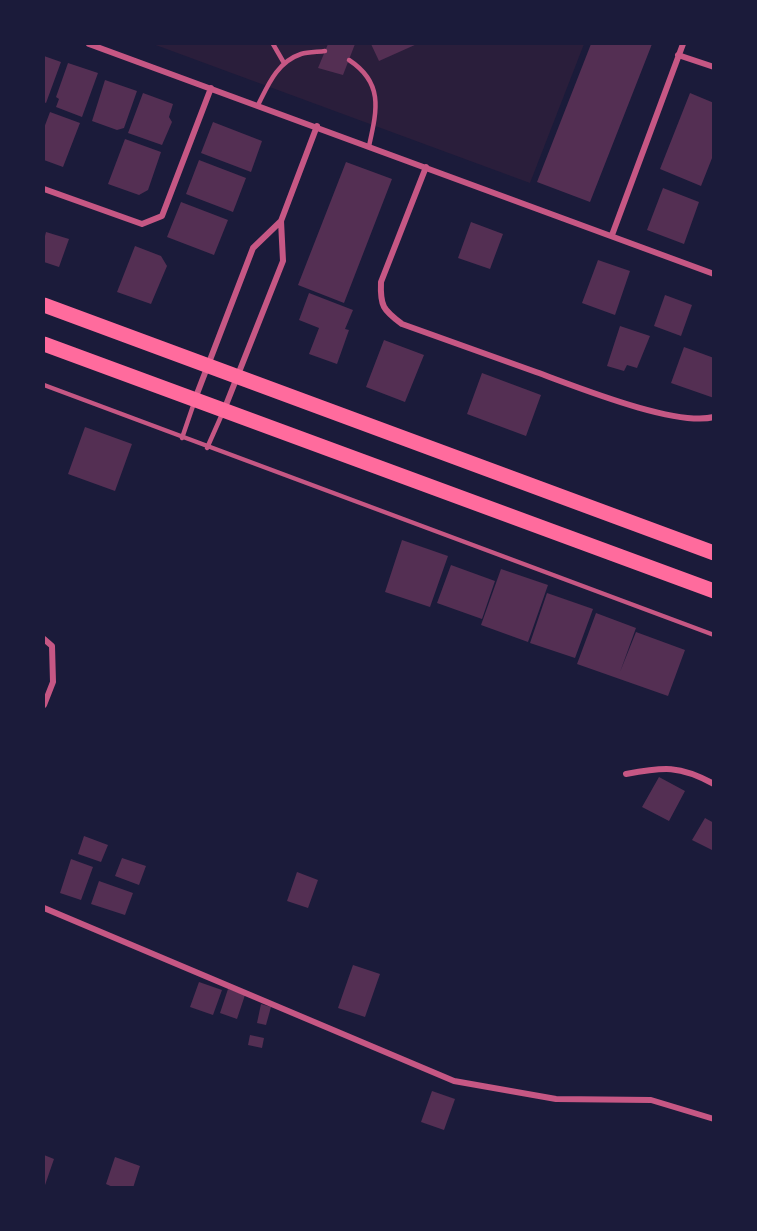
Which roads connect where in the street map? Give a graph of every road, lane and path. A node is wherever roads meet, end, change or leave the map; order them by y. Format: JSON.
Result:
{"nodes":[{"id":1,"x":89,"y":44,"type":"edge"},
{"id":2,"x":273,"y":44,"type":"edge"},
{"id":3,"x":683,"y":44,"type":"edge"},
{"id":4,"x":325,"y":51,"type":"dead end"},
{"id":5,"x":678,"y":55,"type":"junction"},
{"id":6,"x":349,"y":60,"type":"dead end"},
{"id":7,"x":284,"y":63,"type":"junction"},
{"id":8,"x":714,"y":67,"type":"edge"},
{"id":9,"x":211,"y":88,"type":"junction"},
{"id":10,"x":258,"y":105,"type":"junction"},
{"id":11,"x":317,"y":126,"type":"junction"},
{"id":12,"x":369,"y":146,"type":"junction"},
{"id":13,"x":426,"y":167,"type":"junction"},
{"id":14,"x":44,"y":189,"type":"edge"},
{"id":15,"x":281,"y":221,"type":"junction"},
{"id":16,"x":612,"y":235,"type":"junction"},
{"id":17,"x":714,"y":274,"type":"edge"},
{"id":18,"x":44,"y":305,"type":"edge"},
{"id":19,"x":44,"y":344,"type":"edge"},
{"id":20,"x":207,"y":366,"type":"junction"},
{"id":21,"x":236,"y":376,"type":"junction"},
{"id":22,"x":44,"y":386,"type":"edge"},
{"id":23,"x":195,"y":400,"type":"junction"},
{"id":24,"x":224,"y":411,"type":"junction"},
{"id":25,"x":714,"y":417,"type":"edge"},
{"id":26,"x":182,"y":438,"type":"junction"},
{"id":27,"x":207,"y":448,"type":"junction"},
{"id":28,"x":714,"y":553,"type":"edge"},
{"id":29,"x":714,"y":591,"type":"edge"},
{"id":30,"x":714,"y":635,"type":"edge"},
{"id":31,"x":44,"y":639,"type":"edge"},
{"id":32,"x":44,"y":705,"type":"edge"},
{"id":33,"x":626,"y":774,"type":"dead end"},
{"id":34,"x":714,"y":784,"type":"edge"},
{"id":35,"x":44,"y":908,"type":"edge"},
{"id":36,"x":714,"y":1119,"type":"edge"}],
"edges":[{"from":1,"to":9,"type":"street"},
{"from":2,"to":7,"type":"lane"},
{"from":3,"to":5,"type":"street"},
{"from":4,"to":7,"type":"lane"},
{"from":5,"to":8,"type":"street"},
{"from":5,"to":16,"type":"street"},
{"from":6,"to":12,"type":"lane"},
{"from":7,"to":10,"type":"lane"},
{"from":9,"to":10,"type":"street"},
{"from":9,"to":14,"type":"street"},
{"from":10,"to":11,"type":"street"},
{"from":11,"to":12,"type":"street"},
{"from":11,"to":15,"type":"street"},
{"from":12,"to":13,"type":"street"},
{"from":13,"to":16,"type":"street"},
{"from":13,"to":25,"type":"street"},
{"from":15,"to":20,"type":"street"},
{"from":15,"to":21,"type":"street"},
{"from":16,"to":17,"type":"street"},
{"from":18,"to":20,"type":"main road"},
{"from":19,"to":23,"type":"main road"},
{"from":20,"to":21,"type":"main road"},
{"from":20,"to":23,"type":"street"},
{"from":21,"to":24,"type":"street"},
{"from":21,"to":28,"type":"main road"},
{"from":22,"to":26,"type":"lane"},
{"from":23,"to":24,"type":"main road"},
{"from":23,"to":26,"type":"lane"},
{"from":24,"to":27,"type":"lane"},
{"from":24,"to":29,"type":"main road"},
{"from":26,"to":27,"type":"lane"},
{"from":27,"to":30,"type":"lane"},
{"from":31,"to":32,"type":"street"},
{"from":33,"to":34,"type":"street"},
{"from":35,"to":36,"type":"street"}]}
